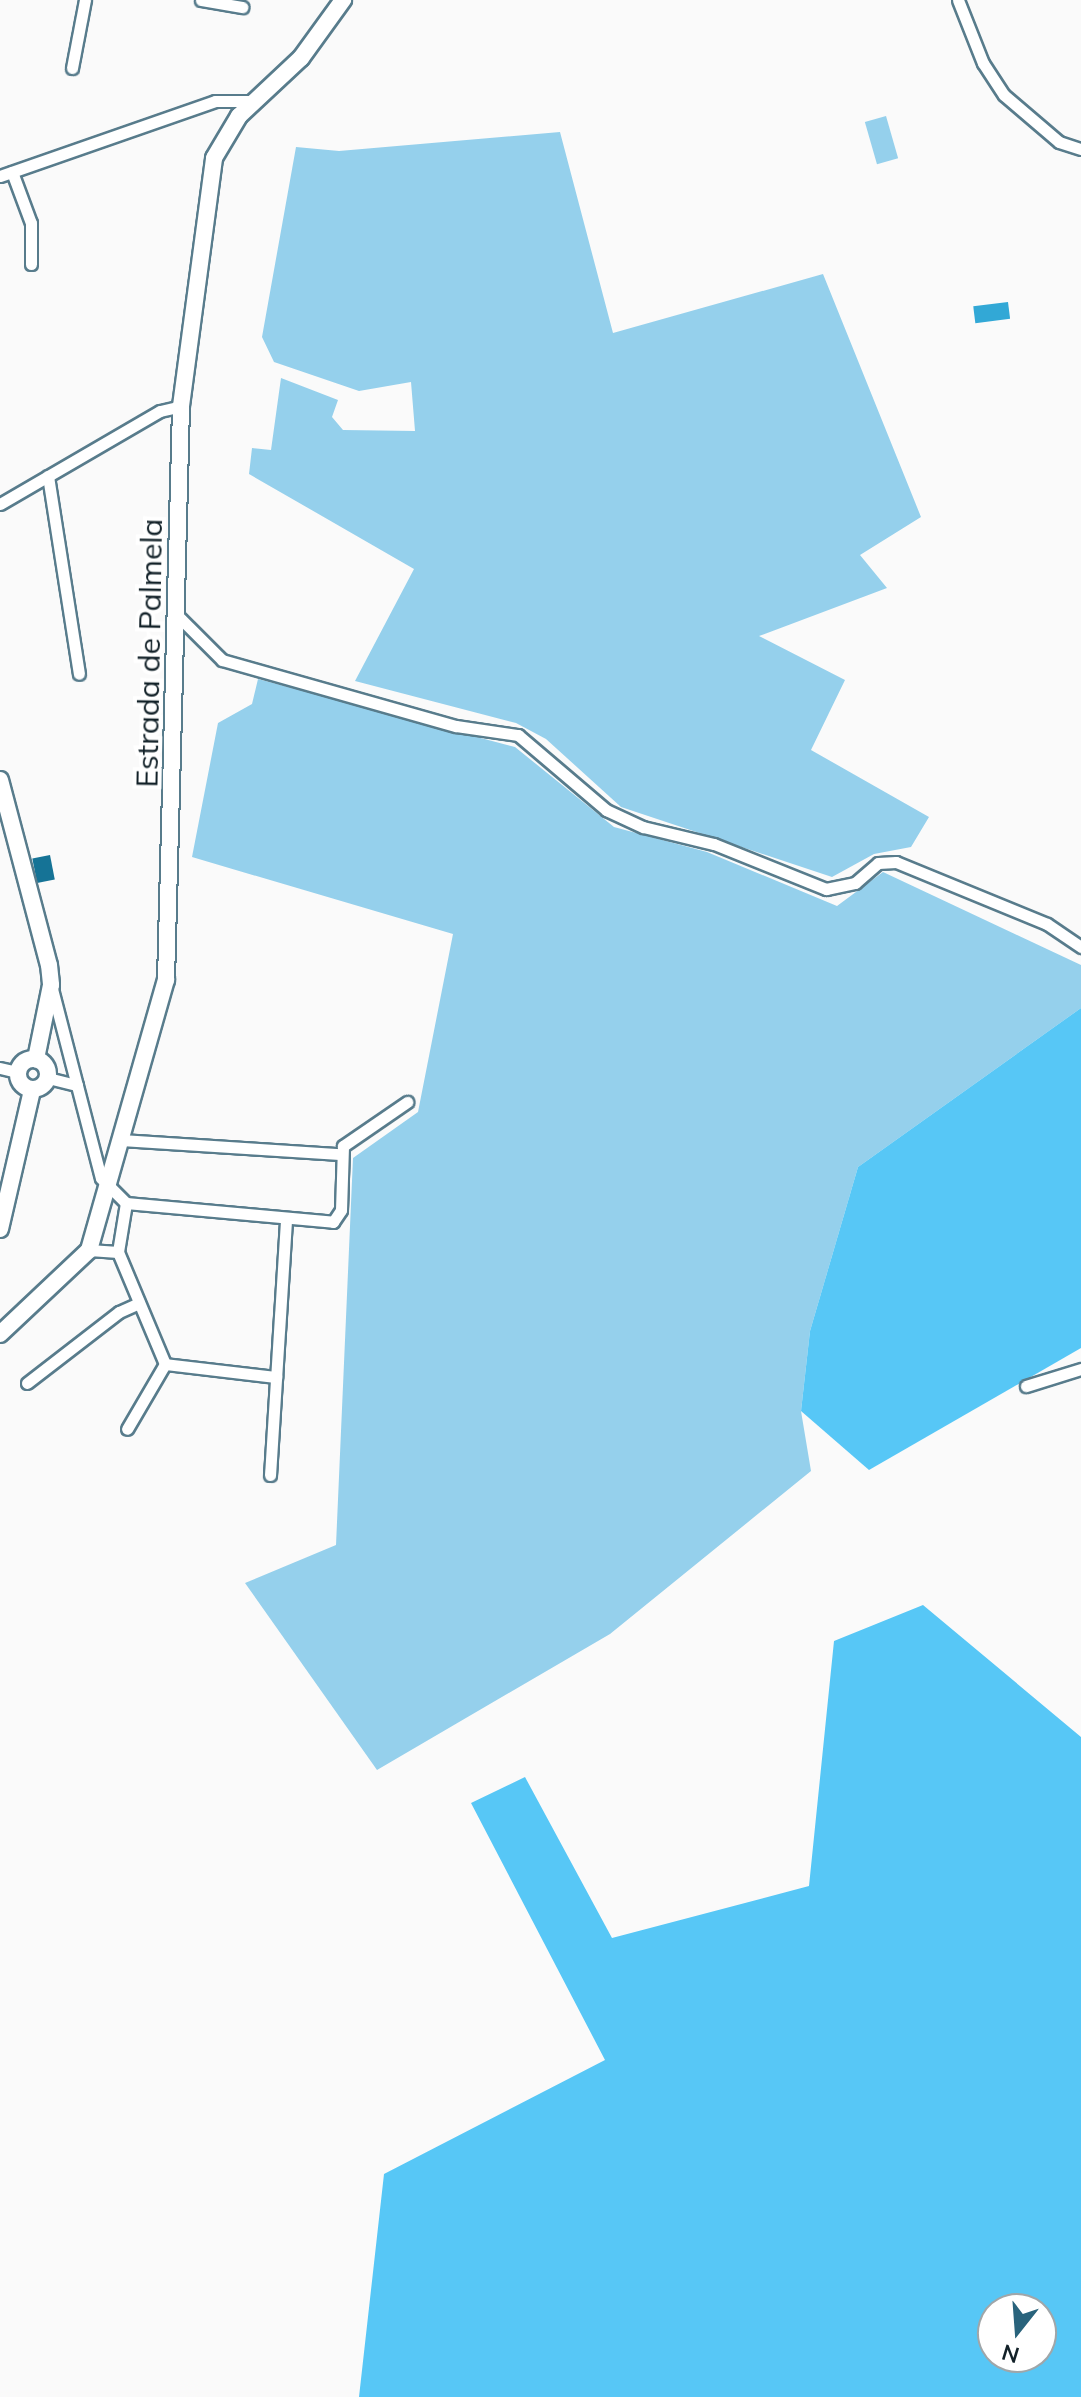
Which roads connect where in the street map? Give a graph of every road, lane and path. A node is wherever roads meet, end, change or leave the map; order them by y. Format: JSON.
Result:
{"nodes":[{"id":1,"x":85,"y":0,"type":"edge"},
{"id":2,"x":201,"y":0,"type":"edge"},
{"id":3,"x":343,"y":0,"type":"edge"},
{"id":4,"x":958,"y":0,"type":"edge"},
{"id":5,"x":242,"y":7,"type":"dead end"},
{"id":6,"x":72,"y":68,"type":"dead end"},
{"id":7,"x":253,"y":101,"type":"junction"},
{"id":8,"x":1081,"y":149,"type":"edge"},
{"id":9,"x":6,"y":174,"type":"edge"},
{"id":10,"x":31,"y":264,"type":"dead end"},
{"id":11,"x":181,"y":406,"type":"junction"},
{"id":12,"x":48,"y":476,"type":"junction"},
{"id":13,"x":0,"y":504,"type":"edge"},
{"id":14,"x":178,"y":616,"type":"junction"},
{"id":15,"x":79,"y":674,"type":"dead end"},
{"id":16,"x":0,"y":780,"type":"edge"},
{"id":17,"x":1081,"y":947,"type":"edge"},
{"id":18,"x":51,"y":985,"type":"junction"},
{"id":19,"x":36,"y":1059,"type":"junction"},
{"id":20,"x":0,"y":1068,"type":"edge"},
{"id":21,"x":17,"y":1072,"type":"junction"},
{"id":22,"x":48,"y":1078,"type":"junction"},
{"id":23,"x":77,"y":1085,"type":"junction"},
{"id":24,"x":32,"y":1090,"type":"junction"},
{"id":25,"x":407,"y":1102,"type":"dead end"},
{"id":26,"x":121,"y":1140,"type":"junction"},
{"id":27,"x":340,"y":1154,"type":"junction"},
{"id":28,"x":106,"y":1189,"type":"junction"},
{"id":29,"x":126,"y":1203,"type":"junction"},
{"id":30,"x":286,"y":1218,"type":"junction"},
{"id":31,"x":0,"y":1229,"type":"edge"},
{"id":32,"x":89,"y":1250,"type":"junction"},
{"id":33,"x":118,"y":1252,"type":"junction"},
{"id":34,"x":139,"y":1303,"type":"junction"},
{"id":35,"x":19,"y":1315,"type":"junction"},
{"id":36,"x":0,"y":1320,"type":"edge"},
{"id":37,"x":0,"y":1334,"type":"edge"},
{"id":38,"x":165,"y":1364,"type":"junction"},
{"id":39,"x":1081,"y":1369,"type":"edge"},
{"id":40,"x":276,"y":1377,"type":"junction"},
{"id":41,"x":27,"y":1383,"type":"dead end"},
{"id":42,"x":1026,"y":1386,"type":"dead end"},
{"id":43,"x":127,"y":1429,"type":"dead end"},
{"id":44,"x":270,"y":1475,"type":"dead end"}],
"edges":[{"from":1,"to":6,"type":"street"},
{"from":2,"to":5,"type":"street"},
{"from":3,"to":7,"type":"street","name":"Estrada de Palmela"},
{"from":4,"to":8,"type":"street"},
{"from":7,"to":9,"type":"street"},
{"from":7,"to":11,"type":"street","name":"Estrada de Palmela"},
{"from":9,"to":10,"type":"street"},
{"from":11,"to":12,"type":"street"},
{"from":11,"to":14,"type":"street","name":"Estrada de Palmela"},
{"from":12,"to":13,"type":"street"},
{"from":12,"to":15,"type":"street"},
{"from":14,"to":17,"type":"street"},
{"from":14,"to":26,"type":"street","name":"Estrada de Palmela"},
{"from":16,"to":18,"type":"street"},
{"from":18,"to":19,"type":"street"},
{"from":18,"to":23,"type":"street"},
{"from":19,"to":21,"type":"street"},
{"from":19,"to":22,"type":"street"},
{"from":20,"to":21,"type":"street"},
{"from":21,"to":24,"type":"street"},
{"from":22,"to":23,"type":"street"},
{"from":22,"to":24,"type":"street"},
{"from":23,"to":28,"type":"street"},
{"from":24,"to":31,"type":"street"},
{"from":25,"to":27,"type":"street"},
{"from":26,"to":27,"type":"street"},
{"from":26,"to":28,"type":"street","name":"Estrada de Palmela"},
{"from":27,"to":30,"type":"street"},
{"from":28,"to":29,"type":"street"},
{"from":28,"to":32,"type":"street","name":"Estrada de Palmela"},
{"from":29,"to":30,"type":"street"},
{"from":29,"to":33,"type":"street"},
{"from":30,"to":40,"type":"street"},
{"from":32,"to":33,"type":"street"},
{"from":32,"to":35,"type":"street"},
{"from":33,"to":34,"type":"street"},
{"from":34,"to":38,"type":"street"},
{"from":34,"to":41,"type":"street"},
{"from":35,"to":36,"type":"street"},
{"from":35,"to":37,"type":"street"},
{"from":38,"to":40,"type":"street"},
{"from":38,"to":43,"type":"street"},
{"from":39,"to":42,"type":"street"},
{"from":40,"to":44,"type":"street"}]}
